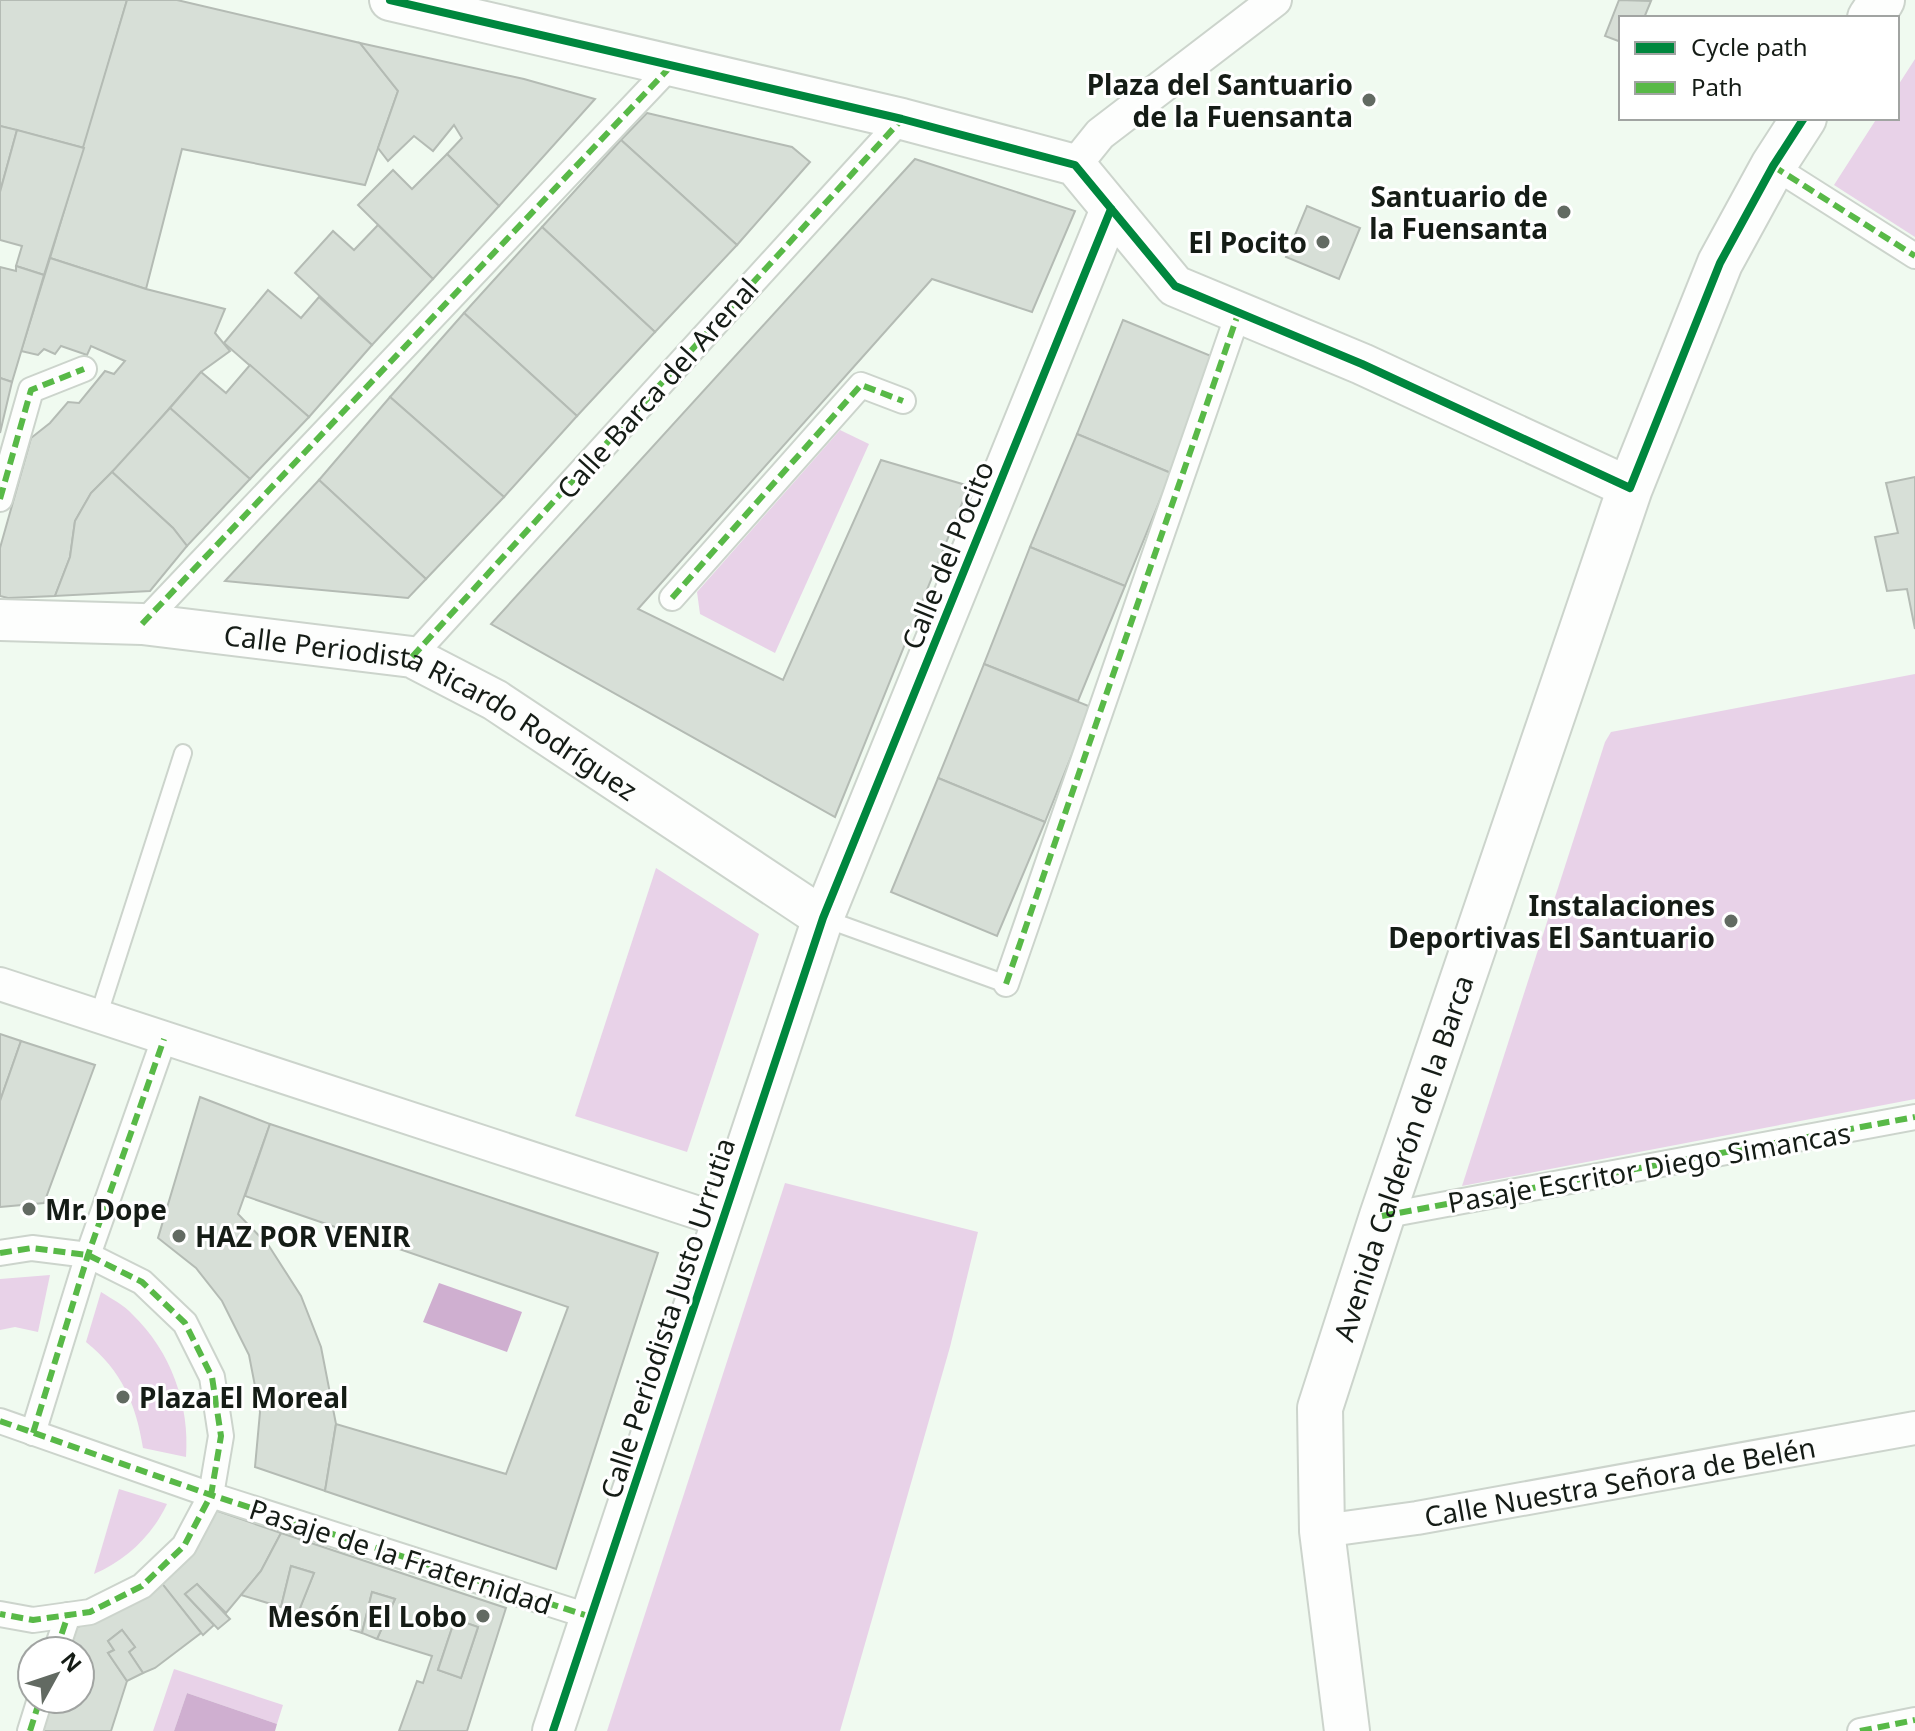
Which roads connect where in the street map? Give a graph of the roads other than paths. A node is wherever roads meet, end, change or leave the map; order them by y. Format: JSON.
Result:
{"nodes":[{"id":1,"x":390,"y":0,"type":"edge"},
{"id":2,"x":1275,"y":0,"type":"edge"},
{"id":3,"x":672,"y":65,"type":"junction"},
{"id":4,"x":902,"y":119,"type":"junction"},
{"id":5,"x":1803,"y":120,"type":"edge"},
{"id":6,"x":1075,"y":165,"type":"junction"},
{"id":7,"x":1773,"y":166,"type":"junction"},
{"id":8,"x":1111,"y":209,"type":"junction"},
{"id":9,"x":1915,"y":256,"type":"edge"},
{"id":10,"x":1238,"y":314,"type":"junction"},
{"id":11,"x":84,"y":369,"type":"dead end"},
{"id":12,"x":903,"y":401,"type":"dead end"},
{"id":13,"x":1630,"y":488,"type":"junction"},
{"id":14,"x":0,"y":499,"type":"edge"},
{"id":15,"x":672,"y":598,"type":"dead end"},
{"id":16,"x":0,"y":620,"type":"edge"},
{"id":17,"x":142,"y":624,"type":"junction"},
{"id":18,"x":412,"y":657,"type":"junction"},
{"id":19,"x":183,"y":753,"type":"dead end"},
{"id":20,"x":823,"y":918,"type":"junction"},
{"id":21,"x":0,"y":984,"type":"edge"},
{"id":22,"x":1006,"y":984,"type":"joint"},
{"id":23,"x":98,"y":1017,"type":"junction"},
{"id":24,"x":164,"y":1039,"type":"junction"},
{"id":25,"x":1915,"y":1117,"type":"edge"},
{"id":26,"x":1382,"y":1216,"type":"junction"},
{"id":27,"x":723,"y":1221,"type":"junction"},
{"id":28,"x":0,"y":1253,"type":"edge"},
{"id":29,"x":88,"y":1255,"type":"junction"},
{"id":30,"x":0,"y":1421,"type":"edge"},
{"id":31,"x":1915,"y":1428,"type":"edge"},
{"id":32,"x":33,"y":1433,"type":"junction"},
{"id":33,"x":211,"y":1495,"type":"junction"},
{"id":34,"x":1322,"y":1531,"type":"junction"},
{"id":35,"x":0,"y":1614,"type":"edge"},
{"id":36,"x":68,"y":1615,"type":"junction"},
{"id":37,"x":591,"y":1617,"type":"junction"},
{"id":38,"x":61,"y":1635,"type":"edge"},
{"id":39,"x":1915,"y":1720,"type":"edge"},
{"id":40,"x":553,"y":1731,"type":"edge"},
{"id":41,"x":1347,"y":1731,"type":"edge"},
{"id":42,"x":1860,"y":1731,"type":"edge"}],
"edges":[{"from":1,"to":3,"type":"street"},
{"from":2,"to":6,"type":"street"},
{"from":3,"to":4,"type":"street"},
{"from":3,"to":17,"type":"street"},
{"from":4,"to":6,"type":"street"},
{"from":4,"to":18,"type":"street","name":"Calle Barca del Arenal"},
{"from":5,"to":7,"type":"main road","name":"Avenida Calderón de la Barca"},
{"from":6,"to":8,"type":"street"},
{"from":7,"to":9,"type":"street"},
{"from":7,"to":13,"type":"main road","name":"Avenida Calderón de la Barca"},
{"from":8,"to":10,"type":"street"},
{"from":8,"to":20,"type":"street","name":"Calle del Pocito"},
{"from":10,"to":13,"type":"street"},
{"from":10,"to":22,"type":"street"},
{"from":11,"to":14,"type":"street"},
{"from":12,"to":15,"type":"street"},
{"from":13,"to":26,"type":"main road","name":"Avenida Calderón de la Barca"},
{"from":16,"to":17,"type":"street","name":"Calle Periodista Ricardo Rodríguez"},
{"from":17,"to":18,"type":"street","name":"Calle Periodista Ricardo Rodríguez"},
{"from":18,"to":20,"type":"street","name":"Calle Periodista Ricardo Rodríguez"},
{"from":19,"to":23,"type":"lane"},
{"from":20,"to":22,"type":"lane"},
{"from":20,"to":27,"type":"street","name":"Calle Periodista Justo Urrutia"},
{"from":21,"to":23,"type":"street"},
{"from":23,"to":24,"type":"street"},
{"from":24,"to":27,"type":"street"},
{"from":24,"to":29,"type":"street"},
{"from":25,"to":26,"type":"street","name":"Pasaje Escritor Diego Simancas"},
{"from":26,"to":34,"type":"main road","name":"Avenida Calderón de la Barca"},
{"from":27,"to":37,"type":"street","name":"Calle Periodista Justo Urrutia"},
{"from":28,"to":29,"type":"street"},
{"from":29,"to":32,"type":"street"},
{"from":29,"to":33,"type":"street"},
{"from":30,"to":32,"type":"street"},
{"from":31,"to":34,"type":"street","name":"Calle Nuestra Señora de Belén"},
{"from":32,"to":33,"type":"street"},
{"from":33,"to":36,"type":"street"},
{"from":33,"to":37,"type":"street","name":"Pasaje de la Fraternidad"},
{"from":34,"to":41,"type":"main road","name":"Avenida Calderón de la Barca"},
{"from":35,"to":36,"type":"street"},
{"from":36,"to":38,"type":"street"},
{"from":37,"to":40,"type":"street","name":"Calle Periodista Justo Urrutia"},
{"from":39,"to":42,"type":"street"}]}
